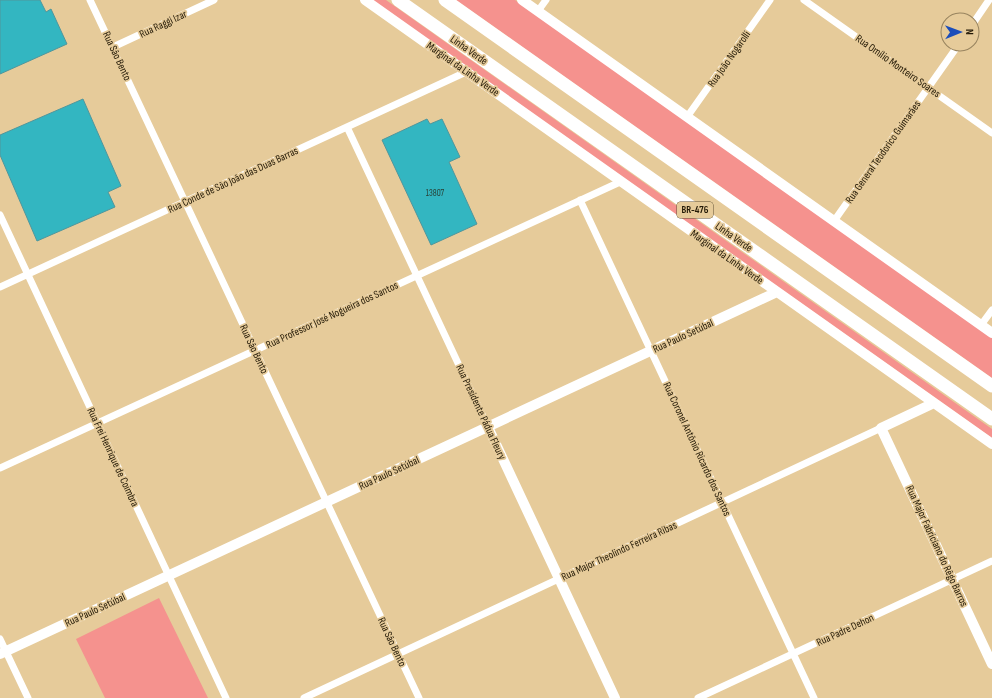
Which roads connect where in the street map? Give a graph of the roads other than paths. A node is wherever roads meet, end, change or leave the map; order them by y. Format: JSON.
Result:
{"nodes":[{"id":1,"x":90,"y":0,"type":"edge"},
{"id":2,"x":214,"y":0,"type":"edge"},
{"id":3,"x":365,"y":0,"type":"edge"},
{"id":4,"x":398,"y":0,"type":"edge"},
{"id":5,"x":445,"y":0,"type":"edge"},
{"id":6,"x":522,"y":0,"type":"edge"},
{"id":7,"x":546,"y":0,"type":"edge"},
{"id":8,"x":770,"y":0,"type":"edge"},
{"id":9,"x":804,"y":0,"type":"edge"},
{"id":10,"x":989,"y":0,"type":"edge"},
{"id":11,"x":538,"y":11,"type":"junction"},
{"id":12,"x":980,"y":13,"type":"edge"},
{"id":13,"x":112,"y":47,"type":"junction"},
{"id":14,"x":953,"y":52,"type":"edge"},
{"id":15,"x":466,"y":72,"type":"junction"},
{"id":16,"x":928,"y":88,"type":"junction"},
{"id":17,"x":688,"y":117,"type":"junction"},
{"id":18,"x":347,"y":127,"type":"junction"},
{"id":19,"x":992,"y":133,"type":"edge"},
{"id":20,"x":620,"y":182,"type":"junction"},
{"id":21,"x":580,"y":200,"type":"junction"},
{"id":22,"x":185,"y":202,"type":"junction"},
{"id":23,"x":0,"y":216,"type":"edge"},
{"id":24,"x":834,"y":222,"type":"junction"},
{"id":25,"x":28,"y":274,"type":"junction"},
{"id":26,"x":417,"y":276,"type":"junction"},
{"id":27,"x":0,"y":287,"type":"edge"},
{"id":28,"x":777,"y":292,"type":"junction"},
{"id":29,"x":992,"y":310,"type":"edge"},
{"id":30,"x":981,"y":326,"type":"junction"},
{"id":31,"x":992,"y":333,"type":"edge"},
{"id":32,"x":255,"y":350,"type":"junction"},
{"id":33,"x":651,"y":351,"type":"junction"},
{"id":34,"x":992,"y":386,"type":"edge"},
{"id":35,"x":934,"y":403,"type":"junction"},
{"id":36,"x":992,"y":419,"type":"edge"},
{"id":37,"x":97,"y":423,"type":"junction"},
{"id":38,"x":488,"y":427,"type":"junction"},
{"id":39,"x":881,"y":428,"type":"junction"},
{"id":40,"x":992,"y":444,"type":"edge"},
{"id":41,"x":0,"y":468,"type":"edge"},
{"id":42,"x":326,"y":502,"type":"junction"},
{"id":43,"x":722,"y":502,"type":"junction"},
{"id":44,"x":992,"y":561,"type":"edge"},
{"id":45,"x":169,"y":575,"type":"junction"},
{"id":46,"x":559,"y":579,"type":"junction"},
{"id":47,"x":953,"y":580,"type":"junction"},
{"id":48,"x":0,"y":639,"type":"edge"},
{"id":49,"x":3,"y":652,"type":"edge"},
{"id":50,"x":398,"y":654,"type":"junction"},
{"id":51,"x":794,"y":654,"type":"junction"},
{"id":52,"x":992,"y":664,"type":"edge"},
{"id":53,"x":28,"y":698,"type":"edge"},
{"id":54,"x":226,"y":698,"type":"edge"},
{"id":55,"x":304,"y":698,"type":"edge"},
{"id":56,"x":419,"y":698,"type":"edge"},
{"id":57,"x":615,"y":698,"type":"edge"},
{"id":58,"x":698,"y":698,"type":"edge"},
{"id":59,"x":814,"y":698,"type":"edge"}],
"edges":[{"from":1,"to":13,"type":"street","name":"Rua São Bento"},
{"from":2,"to":13,"type":"street","name":"Rua Raggi Izar"},
{"from":3,"to":15,"type":"main road","name":"Marginal da Linha Verde"},
{"from":4,"to":36,"type":"highway","name":"Linha Verde","number":"BR-476"},
{"from":5,"to":34,"type":"highway","number":"BR-476"},
{"from":6,"to":11,"type":"main road"},
{"from":7,"to":11,"type":"street"},
{"from":8,"to":17,"type":"street","name":"Rua João Nogarolli"},
{"from":9,"to":16,"type":"street","name":"Rua Omílio Monteiro Soares"},
{"from":10,"to":12,"type":"street"},
{"from":11,"to":17,"type":"main road"},
{"from":13,"to":22,"type":"street","name":"Rua São Bento"},
{"from":14,"to":16,"type":"street","name":"Rua General Teodorico Guimarães"},
{"from":15,"to":18,"type":"street","name":"Rua Conde de São João das Duas Barras"},
{"from":15,"to":20,"type":"main road","name":"Marginal da Linha Verde"},
{"from":16,"to":19,"type":"street","name":"Rua Omílio Monteiro Soares"},
{"from":16,"to":24,"type":"street","name":"Rua General Teodorico Guimarães"},
{"from":17,"to":24,"type":"main road"},
{"from":18,"to":22,"type":"street","name":"Rua Conde de São João das Duas Barras"},
{"from":18,"to":26,"type":"street","name":"Rua Presidente Pádua Fleury"},
{"from":20,"to":21,"type":"street","name":"Rua Professor José Nogueira dos Santos"},
{"from":20,"to":28,"type":"main road","name":"Marginal da Linha Verde"},
{"from":21,"to":26,"type":"street","name":"Rua Professor José Nogueira dos Santos"},
{"from":21,"to":33,"type":"street","name":"Rua Coronel Antônio Ricardo dos Santos"},
{"from":22,"to":25,"type":"street","name":"Rua Conde de São João das Duas Barras"},
{"from":22,"to":32,"type":"street","name":"Rua São Bento"},
{"from":23,"to":25,"type":"street","name":"Rua Frei Henrique de Coimbra"},
{"from":24,"to":30,"type":"main road"},
{"from":25,"to":27,"type":"street","name":"Rua Conde de São João das Duas Barras"},
{"from":25,"to":37,"type":"street","name":"Rua Frei Henrique de Coimbra"},
{"from":26,"to":32,"type":"street","name":"Rua Professor José Nogueira dos Santos"},
{"from":26,"to":38,"type":"street","name":"Rua Presidente Pádua Fleury"},
{"from":28,"to":33,"type":"main road","name":"Rua Paulo Setúbal"},
{"from":28,"to":35,"type":"main road","name":"Marginal da Linha Verde"},
{"from":29,"to":30,"type":"street"},
{"from":30,"to":31,"type":"main road"},
{"from":32,"to":37,"type":"street","name":"Rua Professor José Nogueira dos Santos"},
{"from":32,"to":42,"type":"street","name":"Rua São Bento"},
{"from":33,"to":38,"type":"main road","name":"Rua Paulo Setúbal"},
{"from":33,"to":43,"type":"street","name":"Rua Coronel Antônio Ricardo dos Santos"},
{"from":35,"to":39,"type":"main road","name":"Rua Major Theolindo Ferreira Ribas"},
{"from":35,"to":40,"type":"main road","name":"Marginal da Linha Verde"},
{"from":37,"to":41,"type":"street","name":"Rua Professor José Nogueira dos Santos"},
{"from":37,"to":45,"type":"street","name":"Rua Frei Henrique de Coimbra"},
{"from":38,"to":42,"type":"main road","name":"Rua Paulo Setúbal"},
{"from":38,"to":46,"type":"main road","name":"Rua Presidente Pádua Fleury"},
{"from":39,"to":43,"type":"street","name":"Rua Major Theolindo Ferreira Ribas"},
{"from":39,"to":47,"type":"main road","name":"Rua Major Fabriciano do Rêgo Barros"},
{"from":42,"to":45,"type":"main road","name":"Rua Paulo Setúbal"},
{"from":42,"to":50,"type":"street","name":"Rua São Bento"},
{"from":43,"to":46,"type":"street","name":"Rua Major Theolindo Ferreira Ribas"},
{"from":43,"to":51,"type":"street","name":"Rua Coronel Antônio Ricardo dos Santos"},
{"from":44,"to":47,"type":"street","name":"Rua Padre Dehon"},
{"from":45,"to":49,"type":"main road","name":"Rua Paulo Setúbal"},
{"from":45,"to":54,"type":"street","name":"Rua Frei Henrique de Coimbra"},
{"from":46,"to":50,"type":"street","name":"Rua Major Theolindo Ferreira Ribas"},
{"from":46,"to":57,"type":"main road","name":"Rua Presidente Pádua Fleury"},
{"from":47,"to":51,"type":"street","name":"Rua Padre Dehon"},
{"from":47,"to":52,"type":"main road","name":"Rua Major Fabriciano do Rêgo Barros"},
{"from":48,"to":49,"type":"street"},
{"from":49,"to":53,"type":"street"},
{"from":50,"to":55,"type":"street","name":"Rua Major Theolindo Ferreira Ribas"},
{"from":50,"to":56,"type":"street","name":"Rua São Bento"},
{"from":51,"to":58,"type":"street","name":"Rua Padre Dehon"},
{"from":51,"to":59,"type":"street","name":"Rua Coronel Antônio Ricardo dos Santos"}]}
